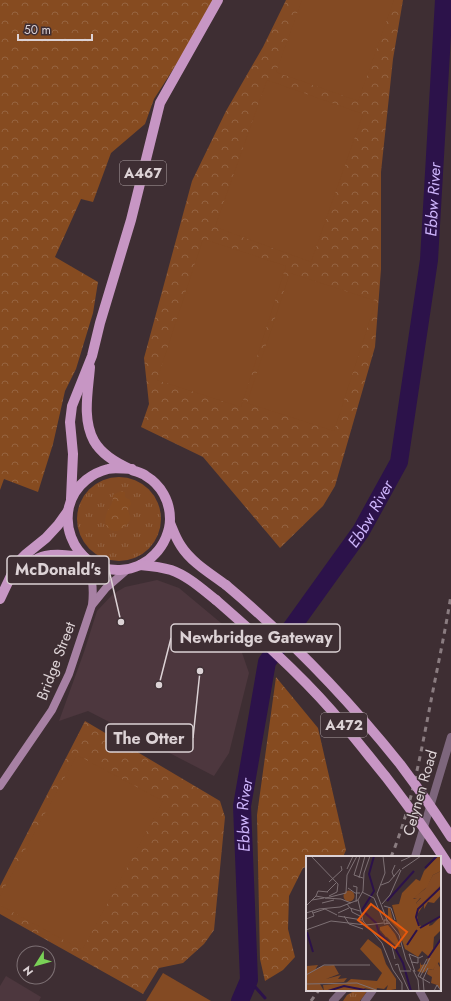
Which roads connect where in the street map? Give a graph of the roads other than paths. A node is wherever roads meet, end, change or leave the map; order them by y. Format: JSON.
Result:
{"nodes":[{"id":1,"x":218,"y":0,"type":"edge"},
{"id":2,"x":92,"y":356,"type":"junction"},
{"id":3,"x":132,"y":469,"type":"junction"},
{"id":4,"x":71,"y":499,"type":"junction"},
{"id":5,"x":68,"y":511,"type":"junction"},
{"id":6,"x":170,"y":523,"type":"junction"},
{"id":7,"x":86,"y":558,"type":"junction"},
{"id":8,"x":140,"y":565,"type":"junction"},
{"id":9,"x":128,"y":569,"type":"junction"},
{"id":10,"x":5,"y":582,"type":"edge"},
{"id":11,"x":0,"y":599,"type":"edge"},
{"id":12,"x":92,"y":605,"type":"junction"},
{"id":13,"x":451,"y":737,"type":"edge"},
{"id":14,"x":0,"y":786,"type":"edge"},
{"id":15,"x":451,"y":837,"type":"edge"},
{"id":16,"x":415,"y":856,"type":"edge"},
{"id":17,"x":451,"y":869,"type":"edge"},
{"id":18,"x":341,"y":991,"type":"edge"},
{"id":19,"x":372,"y":991,"type":"edge"},
{"id":20,"x":420,"y":991,"type":"edge"},
{"id":21,"x":333,"y":1001,"type":"edge"},
{"id":22,"x":365,"y":1001,"type":"edge"},
{"id":23,"x":376,"y":1001,"type":"edge"},
{"id":24,"x":425,"y":1001,"type":"edge"}],
"edges":[{"from":1,"to":2,"type":"main road","number":"A467"},
{"from":2,"to":3,"type":"main road","number":"A467"},
{"from":2,"to":4,"type":"main road","number":"A467"},
{"from":3,"to":4,"type":"main road","number":"A472"},
{"from":3,"to":6,"type":"main road","number":"A472"},
{"from":4,"to":5,"type":"main road","number":"A472"},
{"from":5,"to":7,"type":"main road","number":"A472"},
{"from":5,"to":10,"type":"main road"},
{"from":6,"to":8,"type":"main road","number":"A472"},
{"from":6,"to":15,"type":"main road","number":"A472","bridge":true},
{"from":7,"to":9,"type":"main road","number":"A472"},
{"from":7,"to":10,"type":"main road"},
{"from":7,"to":12,"type":"street","name":"Bridge Street"},
{"from":8,"to":9,"type":"main road","number":"A472"},
{"from":8,"to":17,"type":"main road","number":"A472","bridge":true},
{"from":9,"to":12,"type":"street","name":"Bridge Street"},
{"from":10,"to":11,"type":"main road"},
{"from":12,"to":14,"type":"street","name":"Bridge Street"},
{"from":13,"to":16,"type":"street","name":"Celynen Road"},
{"from":18,"to":21,"type":"street"},
{"from":19,"to":22,"type":"street"},
{"from":19,"to":23,"type":"street"},
{"from":20,"to":24,"type":"street"}]}
